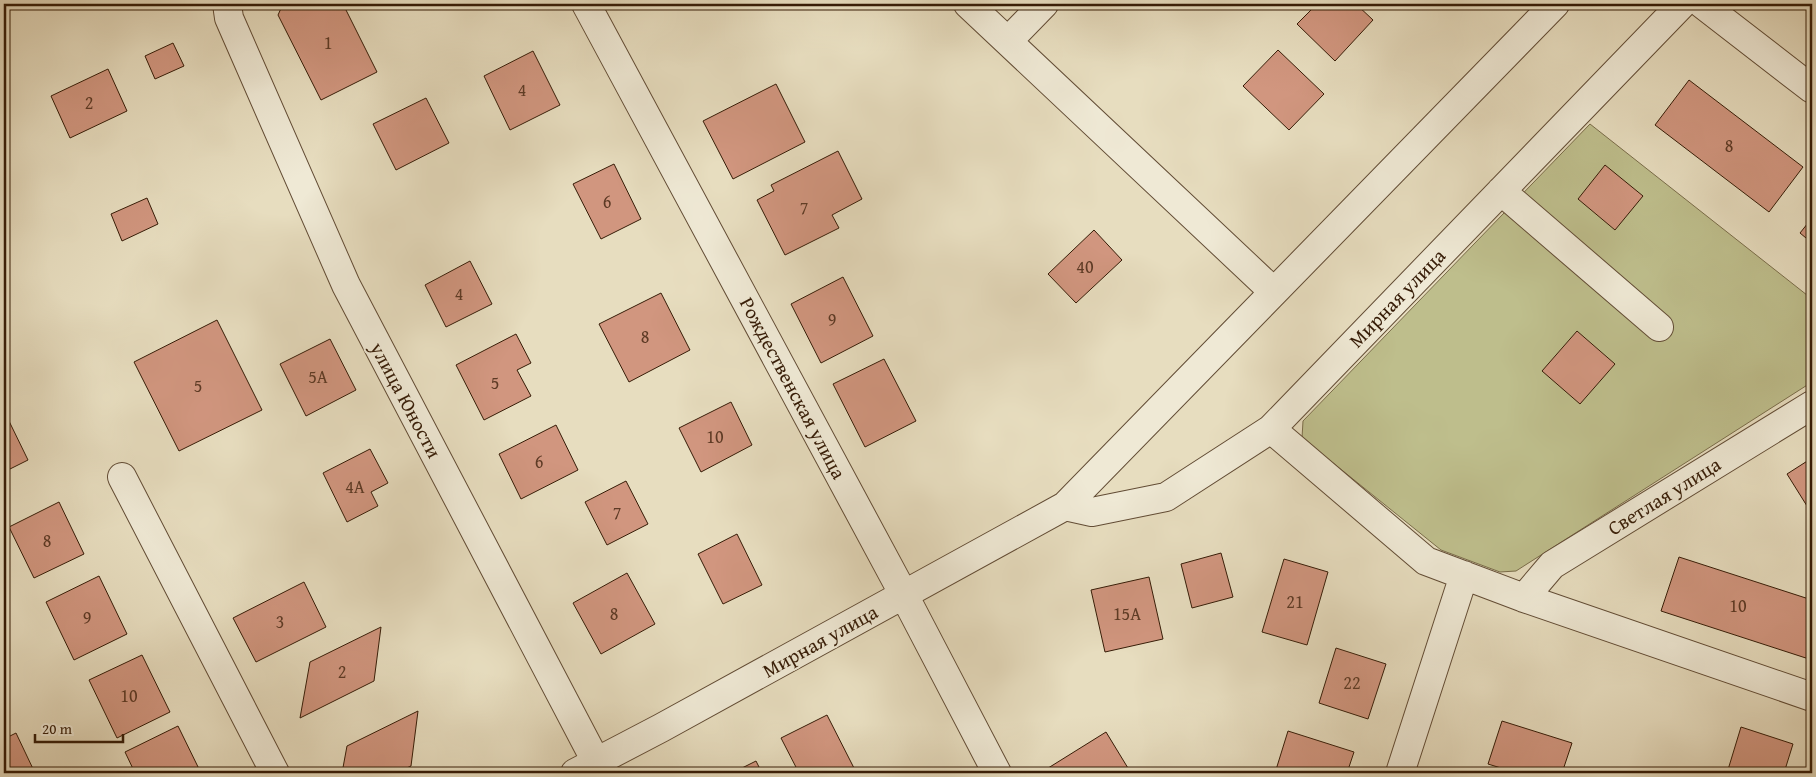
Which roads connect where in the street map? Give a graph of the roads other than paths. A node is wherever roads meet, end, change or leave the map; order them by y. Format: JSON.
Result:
{"nodes":[{"id":1,"x":586,"y":4,"type":"edge"},
{"id":2,"x":968,"y":4,"type":"edge"},
{"id":3,"x":1044,"y":4,"type":"edge"},
{"id":4,"x":1555,"y":4,"type":"edge"},
{"id":5,"x":1682,"y":4,"type":"edge"},
{"id":6,"x":1702,"y":4,"type":"edge"},
{"id":7,"x":228,"y":11,"type":"edge"},
{"id":8,"x":1008,"y":41,"type":"junction"},
{"id":9,"x":1812,"y":89,"type":"edge"},
{"id":10,"x":1501,"y":191,"type":"junction"},
{"id":11,"x":1274,"y":292,"type":"junction"},
{"id":12,"x":1659,"y":327,"type":"dead end"},
{"id":13,"x":1812,"y":405,"type":"edge"},
{"id":14,"x":1271,"y":429,"type":"junction"},
{"id":15,"x":122,"y":477,"type":"dead end"},
{"id":16,"x":1065,"y":506,"type":"junction"},
{"id":17,"x":1464,"y":575,"type":"junction"},
{"id":18,"x":904,"y":595,"type":"junction"},
{"id":19,"x":1524,"y":598,"type":"junction"},
{"id":20,"x":1812,"y":697,"type":"edge"},
{"id":21,"x":591,"y":770,"type":"edge"},
{"id":22,"x":275,"y":773,"type":"edge"},
{"id":23,"x":996,"y":773,"type":"edge"},
{"id":24,"x":1400,"y":773,"type":"edge"}],
"edges":[{"from":1,"to":18,"type":"street","name":"Рождественская улица"},
{"from":2,"to":8,"type":"street"},
{"from":3,"to":8,"type":"street"},
{"from":4,"to":11,"type":"street","name":"Мирная улица"},
{"from":5,"to":10,"type":"street","name":"Мирная улица"},
{"from":6,"to":9,"type":"street"},
{"from":7,"to":21,"type":"street","name":"улица Юности"},
{"from":8,"to":11,"type":"street"},
{"from":10,"to":12,"type":"street"},
{"from":10,"to":14,"type":"street","name":"Мирная улица"},
{"from":11,"to":16,"type":"street","name":"Мирная улица"},
{"from":13,"to":19,"type":"street","name":"Светлая улица"},
{"from":14,"to":16,"type":"street","name":"Мирная улица"},
{"from":14,"to":17,"type":"street"},
{"from":15,"to":22,"type":"street"},
{"from":16,"to":18,"type":"street","name":"Мирная улица"},
{"from":17,"to":19,"type":"street"},
{"from":17,"to":24,"type":"street"},
{"from":18,"to":21,"type":"street","name":"Мирная улица"},
{"from":18,"to":23,"type":"street","name":"Рождественская улица"},
{"from":19,"to":20,"type":"street"}]}
